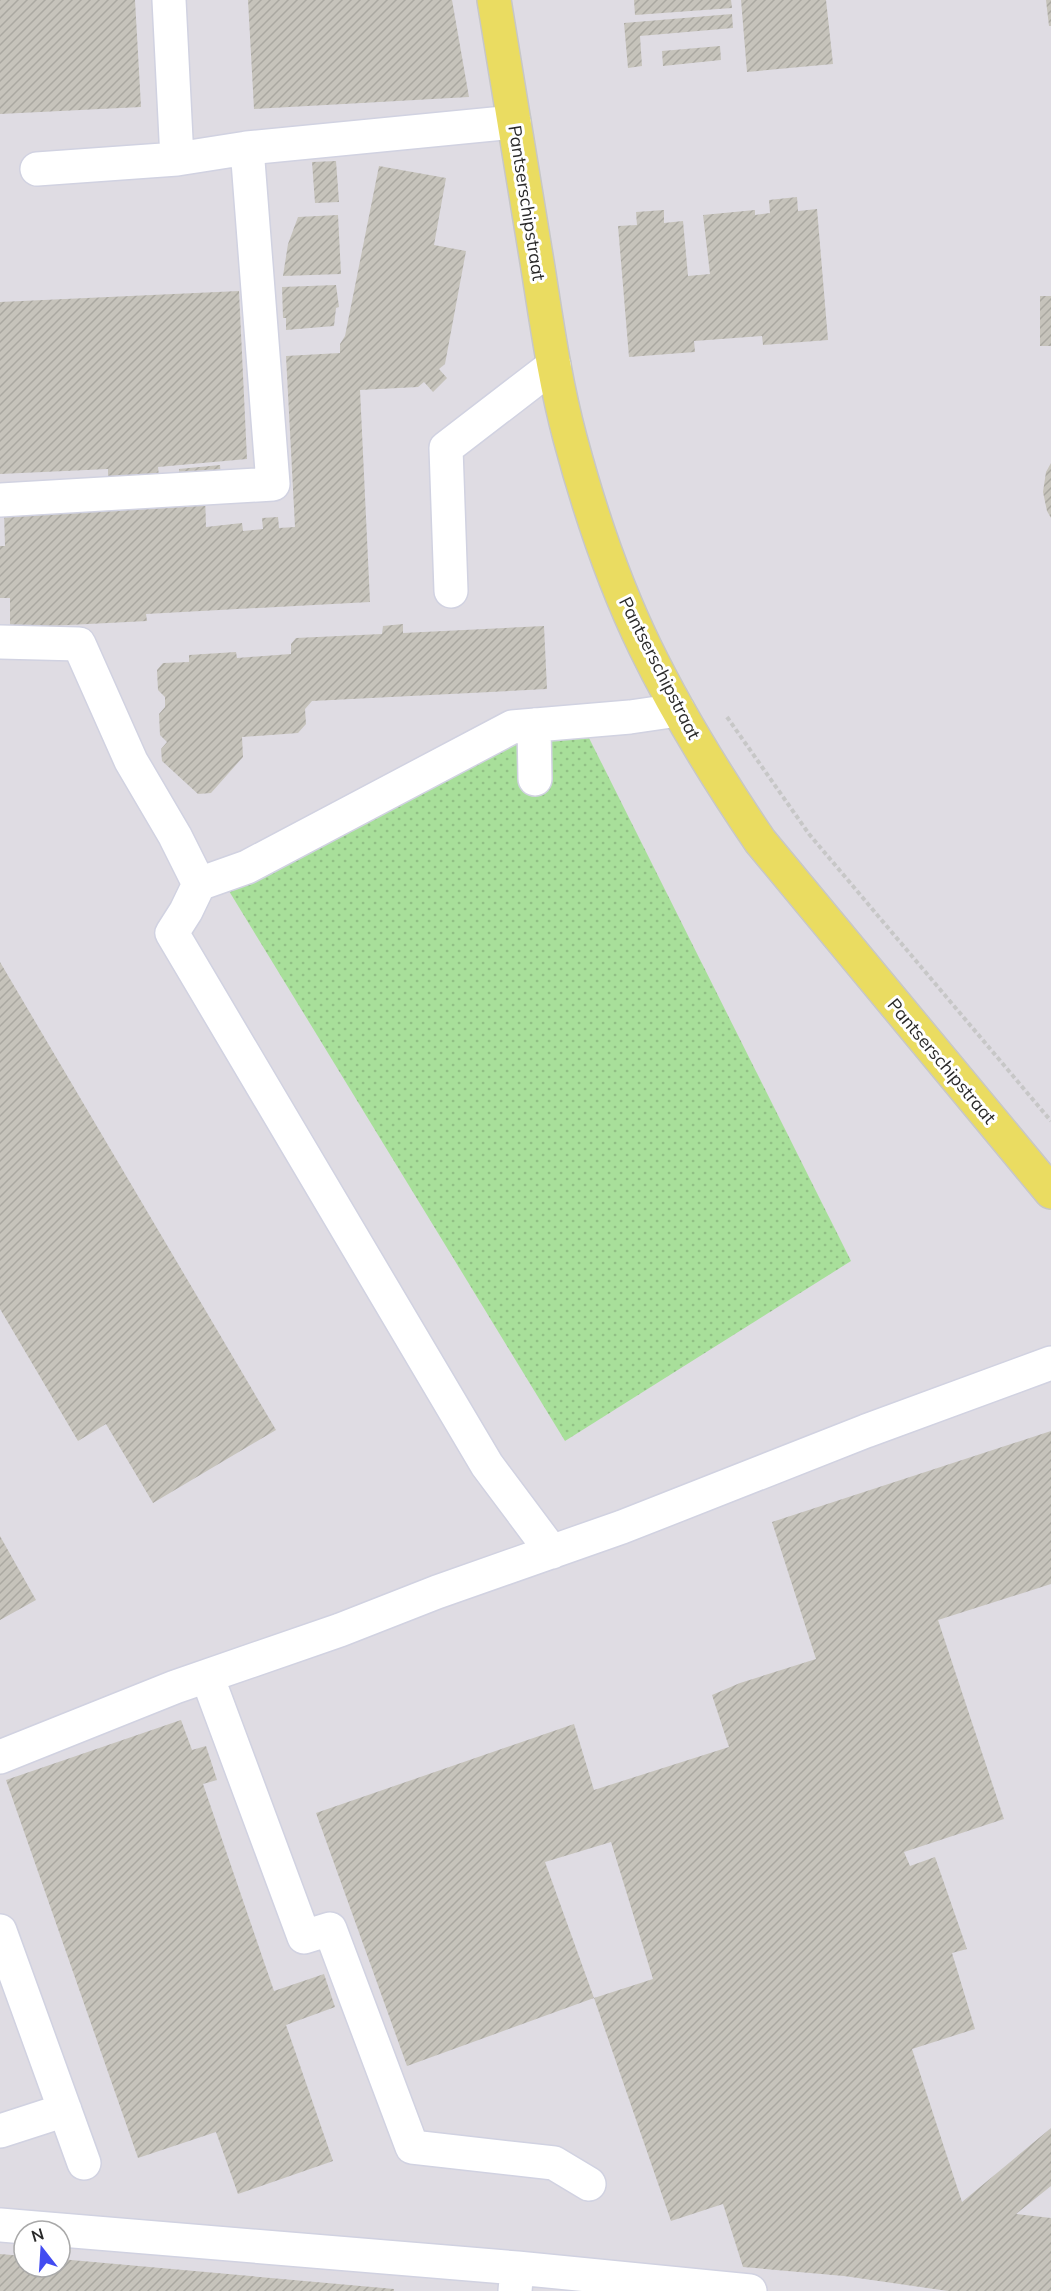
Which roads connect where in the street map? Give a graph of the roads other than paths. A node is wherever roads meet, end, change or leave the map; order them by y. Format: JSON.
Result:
{"nodes":[{"id":1,"x":169,"y":0,"type":"edge"},
{"id":2,"x":494,"y":0,"type":"edge"},
{"id":3,"x":514,"y":122,"type":"junction"},
{"id":4,"x":247,"y":148,"type":"junction"},
{"id":5,"x":177,"y":159,"type":"junction"},
{"id":6,"x":37,"y":169,"type":"dead end"},
{"id":7,"x":554,"y":365,"type":"junction"},
{"id":8,"x":0,"y":500,"type":"edge"},
{"id":9,"x":451,"y":591,"type":"dead end"},
{"id":10,"x":0,"y":642,"type":"edge"},
{"id":11,"x":678,"y":710,"type":"junction"},
{"id":12,"x":534,"y":725,"type":"junction"},
{"id":13,"x":535,"y":779,"type":"dead end"},
{"id":14,"x":199,"y":884,"type":"junction"},
{"id":15,"x":1051,"y":1192,"type":"edge"},
{"id":16,"x":1051,"y":1363,"type":"edge"},
{"id":17,"x":552,"y":1551,"type":"junction"},
{"id":18,"x":207,"y":1676,"type":"junction"},
{"id":19,"x":0,"y":1757,"type":"edge"},
{"id":20,"x":0,"y":1931,"type":"edge"},
{"id":21,"x":65,"y":2110,"type":"junction"},
{"id":22,"x":0,"y":2132,"type":"edge"},
{"id":23,"x":84,"y":2163,"type":"dead end"},
{"id":24,"x":589,"y":2184,"type":"dead end"},
{"id":25,"x":0,"y":2225,"type":"edge"},
{"id":26,"x":516,"y":2280,"type":"edge"},
{"id":27,"x":750,"y":2291,"type":"edge"}],
"edges":[{"from":1,"to":5,"type":"lane"},
{"from":2,"to":3,"type":"main road","name":"Pantserschipstraat"},
{"from":3,"to":4,"type":"lane"},
{"from":3,"to":7,"type":"main road","name":"Pantserschipstraat"},
{"from":4,"to":5,"type":"lane"},
{"from":4,"to":8,"type":"lane"},
{"from":5,"to":6,"type":"lane"},
{"from":7,"to":9,"type":"lane"},
{"from":7,"to":11,"type":"main road","name":"Pantserschipstraat"},
{"from":10,"to":14,"type":"lane"},
{"from":11,"to":12,"type":"lane"},
{"from":11,"to":15,"type":"main road","name":"Pantserschipstraat"},
{"from":12,"to":13,"type":"lane"},
{"from":12,"to":14,"type":"lane"},
{"from":14,"to":17,"type":"lane"},
{"from":16,"to":17,"type":"lane"},
{"from":17,"to":18,"type":"lane"},
{"from":18,"to":19,"type":"lane"},
{"from":18,"to":24,"type":"lane"},
{"from":20,"to":21,"type":"lane"},
{"from":21,"to":22,"type":"lane"},
{"from":21,"to":23,"type":"lane"},
{"from":25,"to":26,"type":"lane"},
{"from":26,"to":27,"type":"lane"}]}
